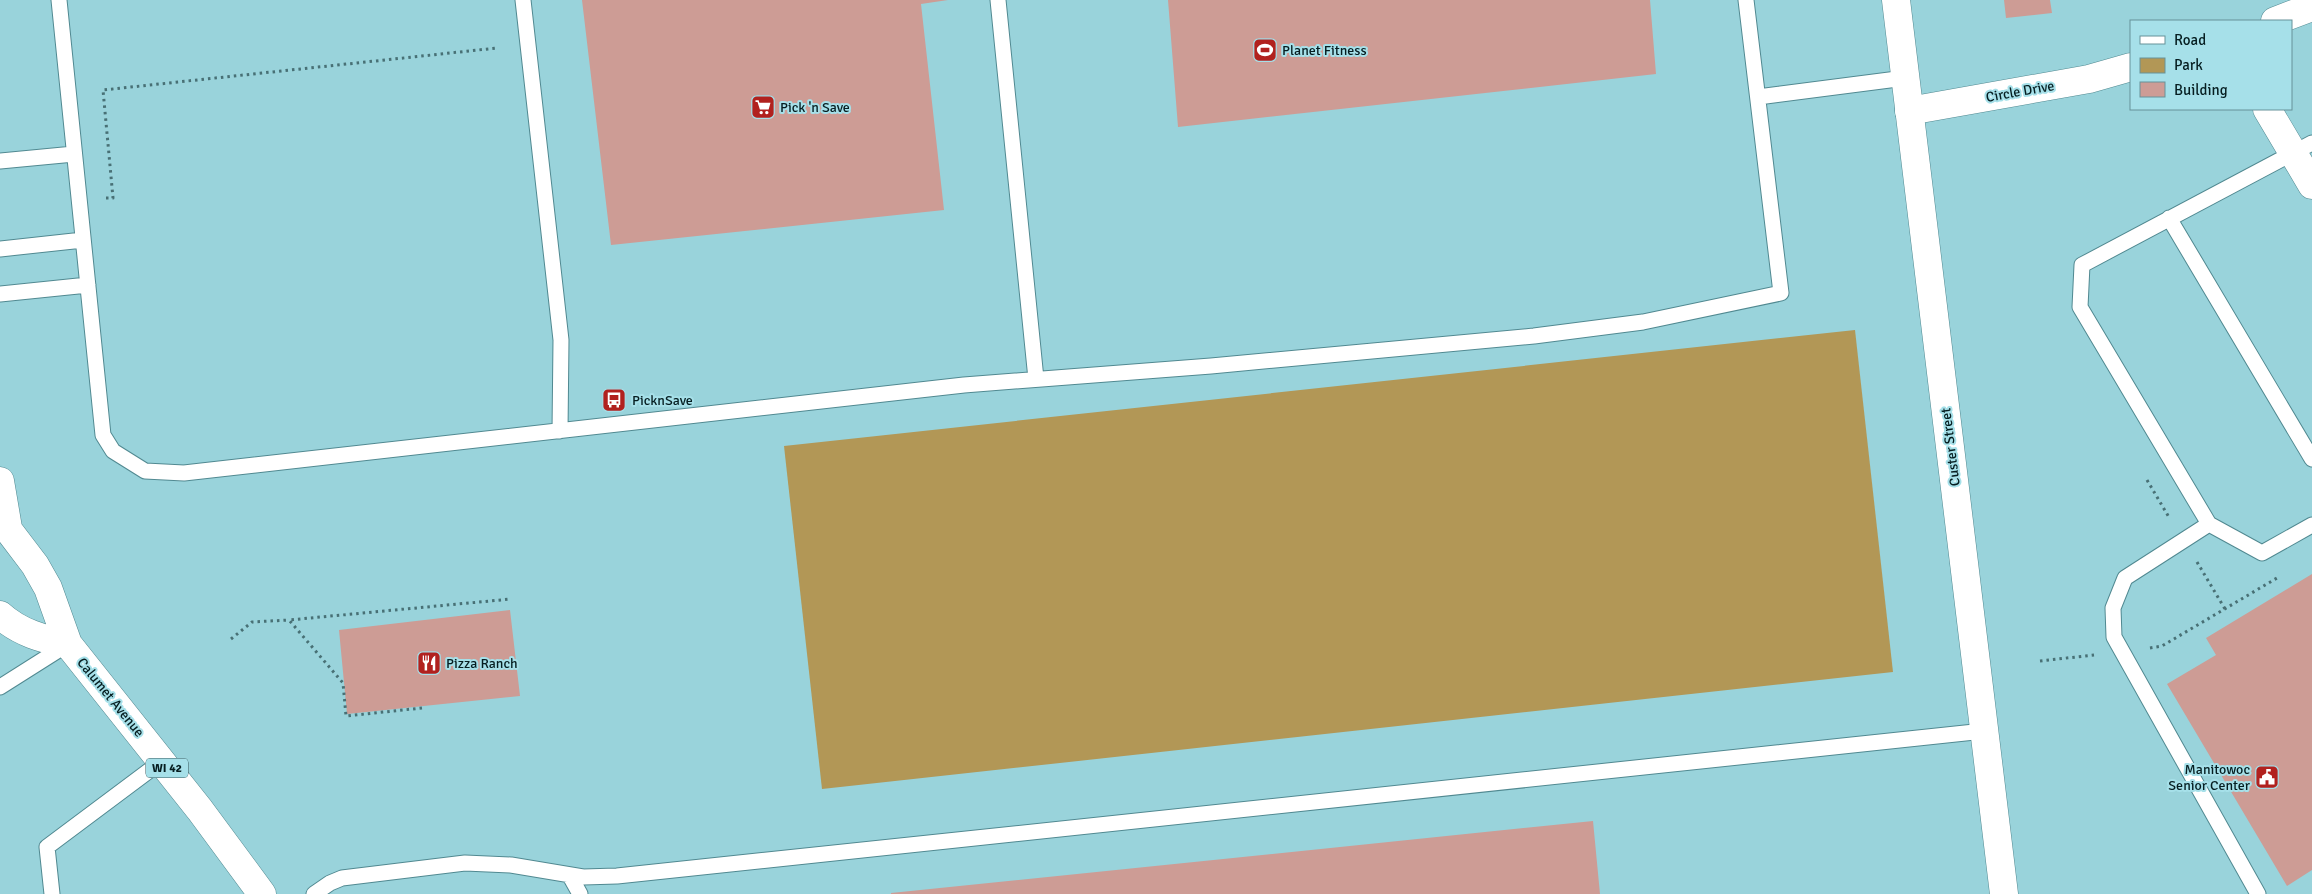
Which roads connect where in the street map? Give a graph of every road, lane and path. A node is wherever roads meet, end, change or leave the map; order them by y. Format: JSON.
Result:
{"nodes":[{"id":1,"x":59,"y":0,"type":"edge"},
{"id":2,"x":522,"y":0,"type":"edge"},
{"id":3,"x":998,"y":0,"type":"edge"},
{"id":4,"x":1746,"y":0,"type":"edge"},
{"id":5,"x":1896,"y":0,"type":"edge"},
{"id":6,"x":2312,"y":7,"type":"edge"},
{"id":7,"x":2278,"y":20,"type":"edge"},
{"id":8,"x":497,"y":48,"type":"dead end"},
{"id":9,"x":2130,"y":67,"type":"edge"},
{"id":10,"x":1905,"y":78,"type":"junction"},
{"id":11,"x":1758,"y":96,"type":"junction"},
{"id":12,"x":2268,"y":110,"type":"edge"},
{"id":13,"x":1909,"y":111,"type":"junction"},
{"id":14,"x":2302,"y":147,"type":"edge"},
{"id":15,"x":74,"y":154,"type":"junction"},
{"id":16,"x":0,"y":161,"type":"edge"},
{"id":17,"x":2312,"y":185,"type":"edge"},
{"id":18,"x":103,"y":199,"type":"dead end"},
{"id":19,"x":2169,"y":218,"type":"junction"},
{"id":20,"x":84,"y":240,"type":"junction"},
{"id":21,"x":0,"y":249,"type":"edge"},
{"id":22,"x":88,"y":285,"type":"junction"},
{"id":23,"x":0,"y":294,"type":"edge"},
{"id":24,"x":1036,"y":379,"type":"junction"},
{"id":25,"x":560,"y":430,"type":"junction"},
{"id":26,"x":2312,"y":459,"type":"edge"},
{"id":27,"x":0,"y":481,"type":"edge"},
{"id":28,"x":4,"y":524,"type":"edge"},
{"id":29,"x":2209,"y":524,"type":"junction"},
{"id":30,"x":2312,"y":525,"type":"edge"},
{"id":31,"x":2280,"y":576,"type":"dead end"},
{"id":32,"x":511,"y":599,"type":"dead end"},
{"id":33,"x":0,"y":615,"type":"edge"},
{"id":34,"x":289,"y":620,"type":"junction"},
{"id":35,"x":231,"y":639,"type":"dead end"},
{"id":36,"x":68,"y":644,"type":"junction"},
{"id":37,"x":2121,"y":651,"type":"junction"},
{"id":38,"x":2040,"y":661,"type":"dead end"},
{"id":39,"x":0,"y":687,"type":"edge"},
{"id":40,"x":422,"y":708,"type":"dead end"},
{"id":41,"x":1984,"y":731,"type":"junction"},
{"id":42,"x":162,"y":761,"type":"junction"},
{"id":43,"x":570,"y":876,"type":"junction"},
{"id":44,"x":52,"y":894,"type":"edge"},
{"id":45,"x":262,"y":894,"type":"edge"},
{"id":46,"x":314,"y":894,"type":"edge"},
{"id":47,"x":580,"y":894,"type":"edge"},
{"id":48,"x":2004,"y":894,"type":"edge"},
{"id":49,"x":2258,"y":894,"type":"edge"}],
"edges":[{"from":1,"to":15,"type":"lane"},
{"from":2,"to":25,"type":"lane"},
{"from":3,"to":24,"type":"lane"},
{"from":4,"to":11,"type":"lane"},
{"from":5,"to":10,"type":"street","name":"Custer Street"},
{"from":6,"to":7,"type":"street"},
{"from":8,"to":18,"type":"path"},
{"from":9,"to":13,"type":"street","name":"Circle Drive"},
{"from":10,"to":11,"type":"lane"},
{"from":10,"to":13,"type":"street","name":"Custer Street"},
{"from":11,"to":24,"type":"lane"},
{"from":12,"to":14,"type":"street"},
{"from":13,"to":41,"type":"street","name":"Custer Street"},
{"from":14,"to":17,"type":"street"},
{"from":14,"to":19,"type":"lane"},
{"from":15,"to":16,"type":"lane"},
{"from":15,"to":20,"type":"lane"},
{"from":19,"to":26,"type":"lane"},
{"from":19,"to":29,"type":"lane"},
{"from":20,"to":21,"type":"lane"},
{"from":20,"to":22,"type":"lane"},
{"from":22,"to":23,"type":"lane"},
{"from":22,"to":25,"type":"lane"},
{"from":24,"to":25,"type":"lane"},
{"from":27,"to":28,"type":"street"},
{"from":28,"to":36,"type":"street","name":"Calumet Avenue","number":"WI 42"},
{"from":29,"to":30,"type":"lane"},
{"from":29,"to":37,"type":"lane"},
{"from":31,"to":37,"type":"path"},
{"from":32,"to":34,"type":"path"},
{"from":33,"to":36,"type":"street","name":"Calumet Avenue"},
{"from":34,"to":35,"type":"path"},
{"from":34,"to":40,"type":"path"},
{"from":36,"to":39,"type":"lane"},
{"from":36,"to":42,"type":"street","name":"Calumet Avenue","number":"WI 42"},
{"from":37,"to":38,"type":"path"},
{"from":37,"to":49,"type":"lane"},
{"from":41,"to":43,"type":"lane"},
{"from":41,"to":48,"type":"street","name":"Custer Street"},
{"from":42,"to":44,"type":"lane"},
{"from":42,"to":45,"type":"street","name":"Calumet Avenue","number":"WI 42"},
{"from":43,"to":46,"type":"lane"},
{"from":43,"to":47,"type":"lane"}]}
